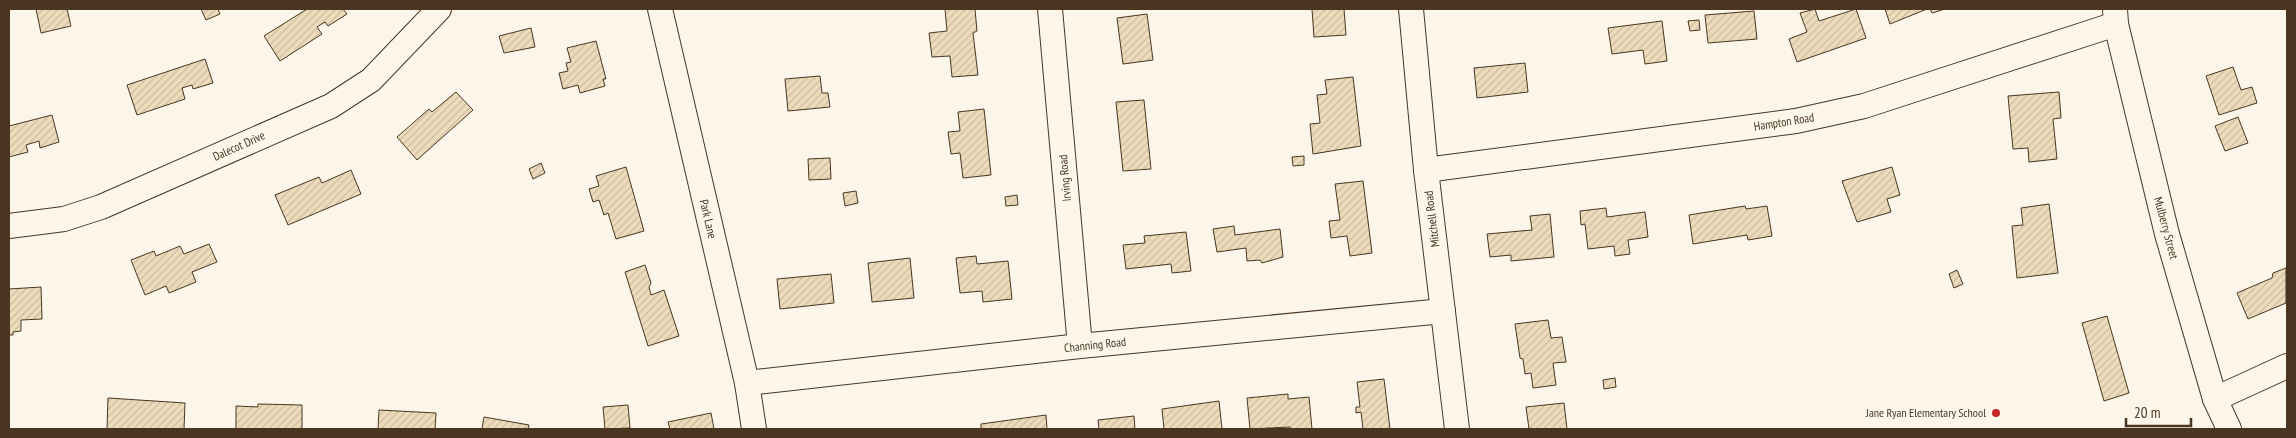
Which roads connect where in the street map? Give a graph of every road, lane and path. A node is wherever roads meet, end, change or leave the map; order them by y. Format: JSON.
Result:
{"nodes":[{"id":1,"x":439,"y":9,"type":"edge"},
{"id":2,"x":660,"y":9,"type":"edge"},
{"id":3,"x":1050,"y":9,"type":"edge"},
{"id":4,"x":1411,"y":9,"type":"edge"},
{"id":5,"x":2116,"y":16,"type":"edge"},
{"id":6,"x":1426,"y":170,"type":"junction"},
{"id":7,"x":9,"y":226,"type":"edge"},
{"id":8,"x":1443,"y":312,"type":"junction"},
{"id":9,"x":1080,"y":346,"type":"junction"},
{"id":10,"x":2287,"y":366,"type":"edge"},
{"id":11,"x":747,"y":383,"type":"junction"},
{"id":12,"x":2215,"y":399,"type":"junction"},
{"id":13,"x":754,"y":429,"type":"edge"},
{"id":14,"x":1458,"y":429,"type":"edge"},
{"id":15,"x":2229,"y":429,"type":"edge"}],
"edges":[{"from":1,"to":7,"type":"street","name":"Dalecot Drive"},
{"from":2,"to":11,"type":"street","name":"Park Lane"},
{"from":3,"to":9,"type":"street","name":"Irving Road"},
{"from":4,"to":6,"type":"street","name":"Mitchell Road"},
{"from":5,"to":6,"type":"street","name":"Hampton Road"},
{"from":5,"to":12,"type":"street","name":"Mulberry Street"},
{"from":6,"to":8,"type":"street","name":"Mitchell Road"},
{"from":8,"to":9,"type":"street","name":"Channing Road"},
{"from":8,"to":14,"type":"street","name":"Mitchell Road"},
{"from":9,"to":11,"type":"street","name":"Channing Road"},
{"from":10,"to":12,"type":"street"},
{"from":11,"to":13,"type":"street","name":"Park Lane"},
{"from":12,"to":15,"type":"street","name":"Mulberry Street"}]}
